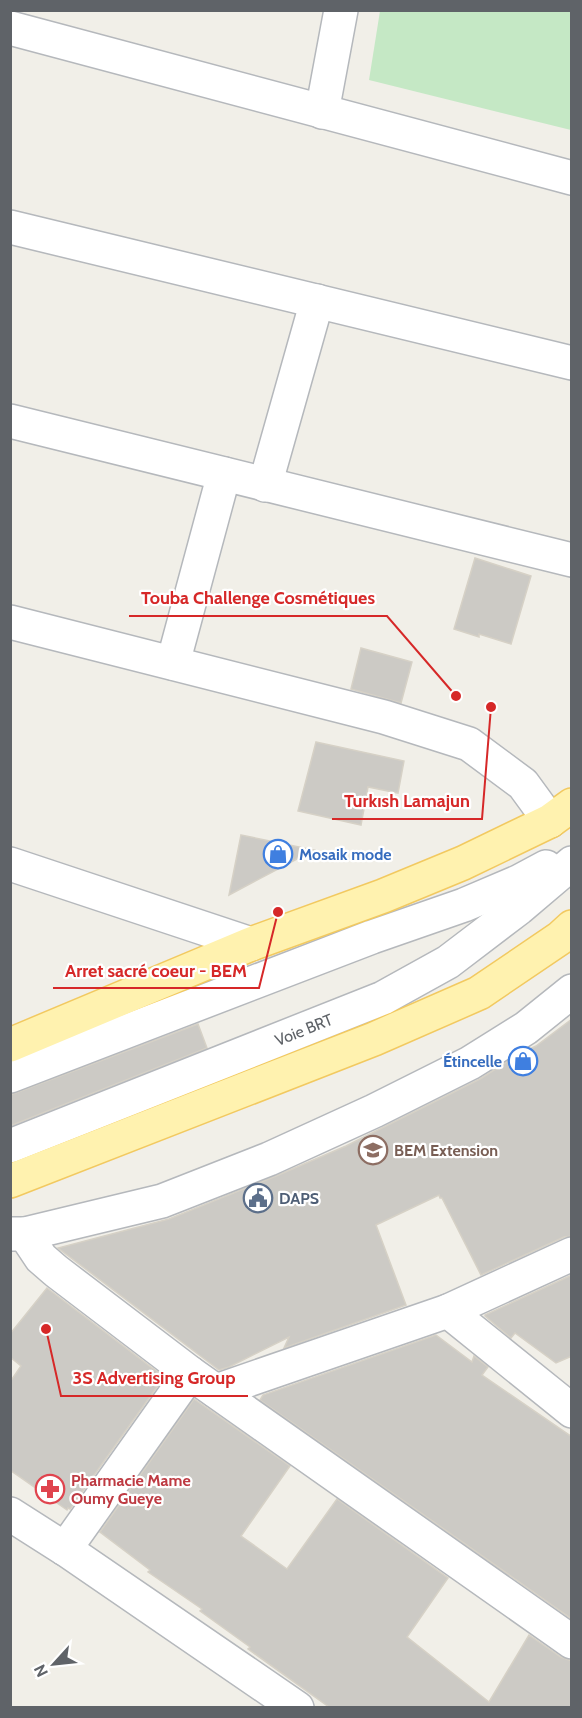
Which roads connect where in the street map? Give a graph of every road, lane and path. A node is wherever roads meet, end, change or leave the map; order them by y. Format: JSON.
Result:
{"nodes":[{"id":1,"x":341,"y":10,"type":"edge"},
{"id":2,"x":10,"y":28,"type":"edge"},
{"id":3,"x":322,"y":112,"type":"junction"},
{"id":4,"x":572,"y":178,"type":"edge"},
{"id":5,"x":10,"y":227,"type":"edge"},
{"id":6,"x":317,"y":301,"type":"junction"},
{"id":7,"x":572,"y":363,"type":"edge"},
{"id":8,"x":10,"y":421,"type":"edge"},
{"id":9,"x":224,"y":474,"type":"junction"},
{"id":10,"x":265,"y":485,"type":"junction"},
{"id":11,"x":572,"y":560,"type":"edge"},
{"id":12,"x":10,"y":622,"type":"edge"},
{"id":13,"x":173,"y":663,"type":"junction"},
{"id":14,"x":561,"y":813,"type":"edge"},
{"id":15,"x":572,"y":853,"type":"edge"},
{"id":16,"x":572,"y":863,"type":"edge"},
{"id":17,"x":10,"y":864,"type":"edge"},
{"id":18,"x":572,"y":927,"type":"edge"},
{"id":19,"x":251,"y":944,"type":"junction"},
{"id":20,"x":572,"y":990,"type":"edge"},
{"id":21,"x":10,"y":1045,"type":"edge"},
{"id":22,"x":10,"y":1076,"type":"edge"},
{"id":23,"x":10,"y":1146,"type":"edge"},
{"id":24,"x":10,"y":1181,"type":"edge"},
{"id":25,"x":18,"y":1234,"type":"edge"},
{"id":26,"x":572,"y":1254,"type":"edge"},
{"id":27,"x":448,"y":1311,"type":"junction"},
{"id":28,"x":203,"y":1382,"type":"junction"},
{"id":29,"x":572,"y":1411,"type":"edge"},
{"id":30,"x":10,"y":1514,"type":"edge"},
{"id":31,"x":65,"y":1549,"type":"junction"},
{"id":32,"x":572,"y":1642,"type":"edge"},
{"id":33,"x":297,"y":1707,"type":"edge"}],
"edges":[{"from":1,"to":3,"type":"street"},
{"from":2,"to":3,"type":"street"},
{"from":3,"to":4,"type":"street"},
{"from":5,"to":6,"type":"street"},
{"from":6,"to":7,"type":"street"},
{"from":6,"to":10,"type":"street"},
{"from":8,"to":9,"type":"street"},
{"from":9,"to":10,"type":"street"},
{"from":9,"to":13,"type":"street"},
{"from":10,"to":11,"type":"street"},
{"from":12,"to":13,"type":"street"},
{"from":13,"to":14,"type":"street"},
{"from":14,"to":19,"type":"main road"},
{"from":15,"to":22,"type":"street"},
{"from":16,"to":23,"type":"street","name":"Voie BRT"},
{"from":17,"to":19,"type":"street"},
{"from":18,"to":24,"type":"main road"},
{"from":19,"to":21,"type":"main road"},
{"from":20,"to":25,"type":"street"},
{"from":25,"to":28,"type":"street"},
{"from":26,"to":27,"type":"street"},
{"from":27,"to":28,"type":"street"},
{"from":27,"to":29,"type":"street"},
{"from":28,"to":31,"type":"street"},
{"from":28,"to":32,"type":"street"},
{"from":30,"to":31,"type":"street"},
{"from":31,"to":33,"type":"street"}]}
